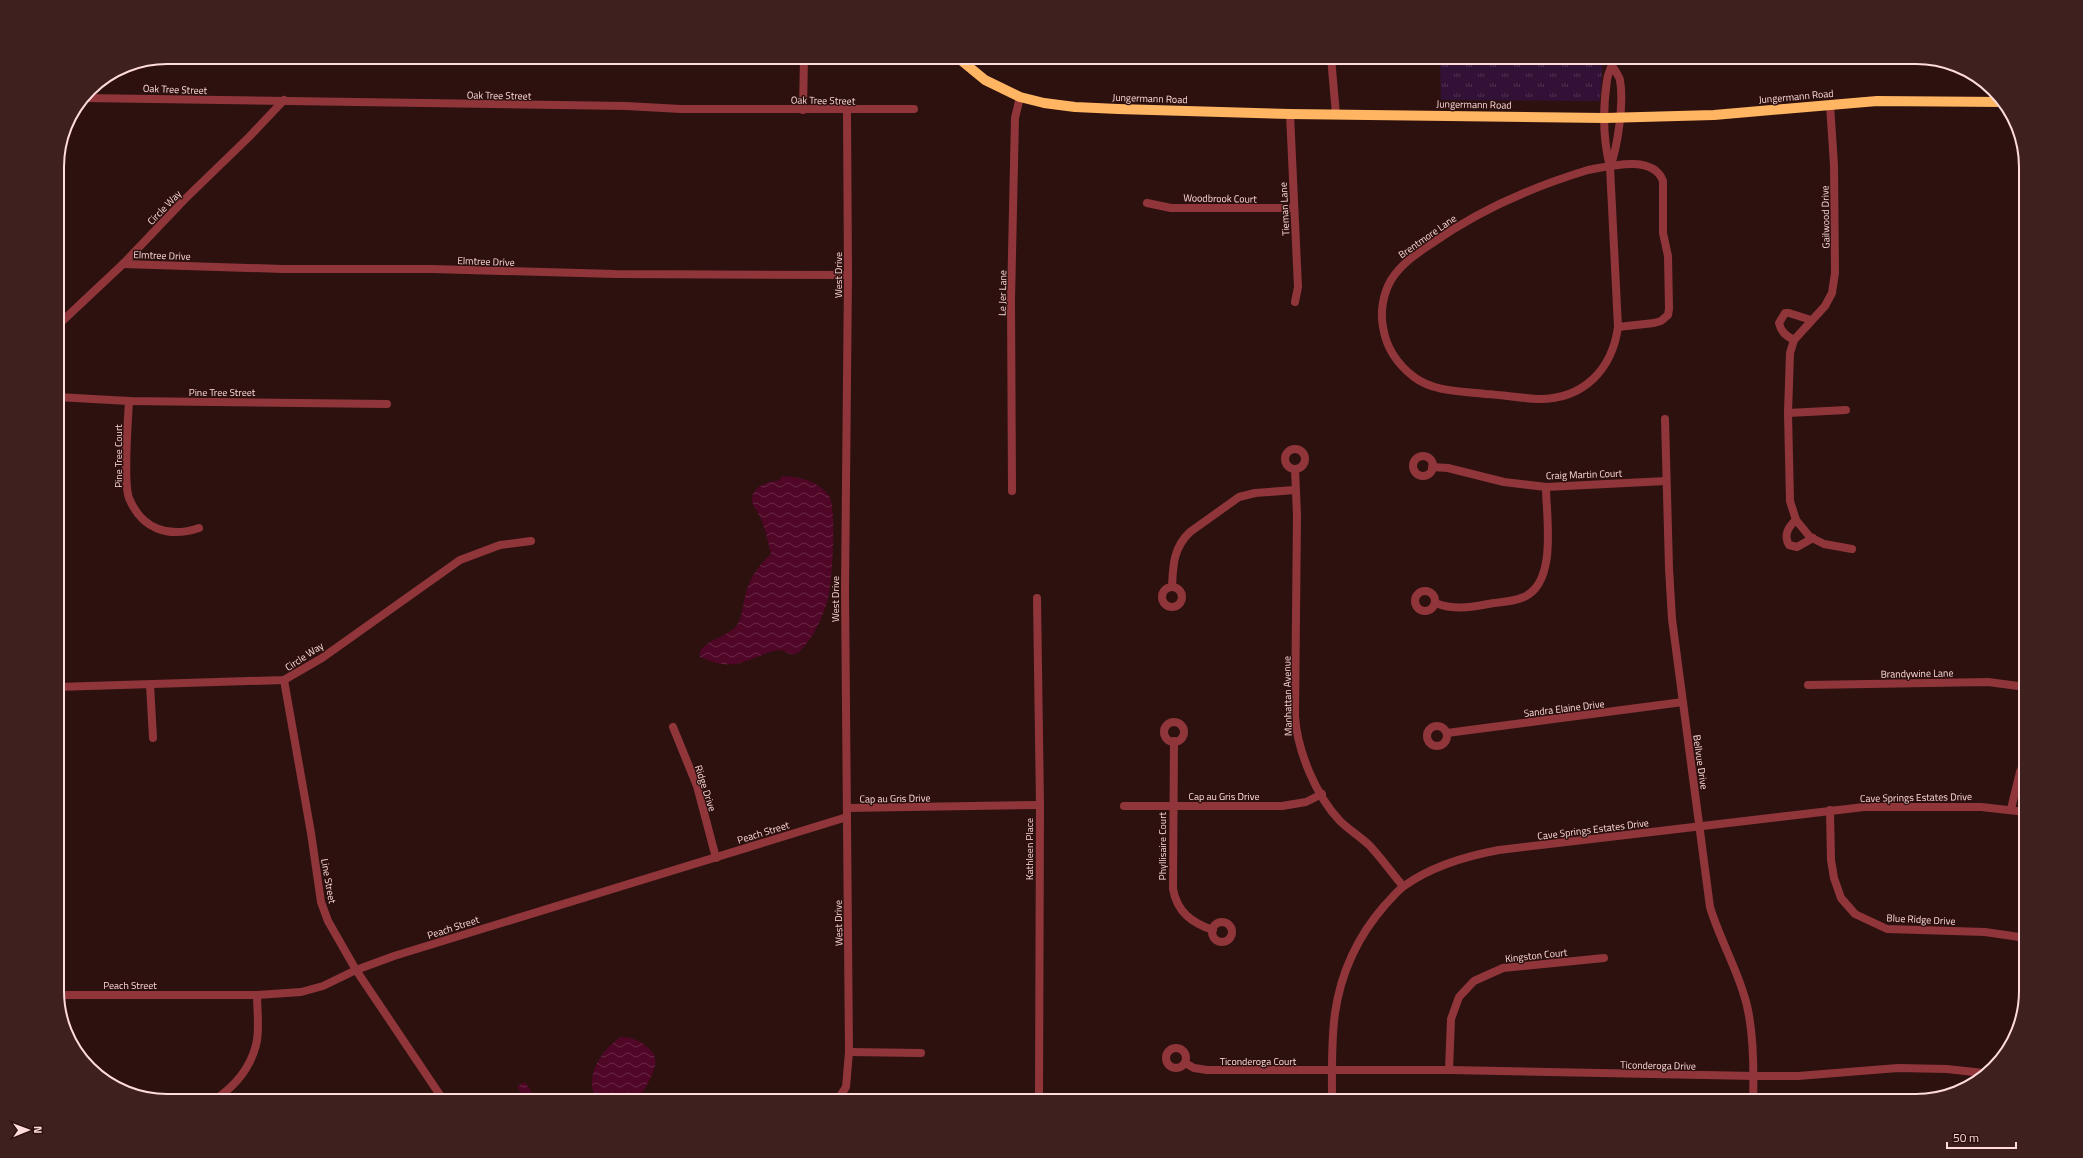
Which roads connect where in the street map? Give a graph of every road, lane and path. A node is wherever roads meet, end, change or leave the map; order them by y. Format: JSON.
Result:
{"nodes":[{"id":1,"x":804,"y":64,"type":"edge"},
{"id":2,"x":966,"y":64,"type":"edge"},
{"id":3,"x":1332,"y":64,"type":"edge"},
{"id":4,"x":1613,"y":67,"type":"joint"},
{"id":5,"x":1020,"y":97,"type":"junction"},
{"id":6,"x":91,"y":98,"type":"edge"},
{"id":7,"x":284,"y":100,"type":"junction"},
{"id":8,"x":1995,"y":102,"type":"edge"},
{"id":9,"x":1830,"y":105,"type":"junction"},
{"id":10,"x":914,"y":109,"type":"dead end"},
{"id":11,"x":804,"y":110,"type":"junction"},
{"id":12,"x":847,"y":111,"type":"junction"},
{"id":13,"x":1290,"y":114,"type":"junction"},
{"id":14,"x":1336,"y":115,"type":"junction"},
{"id":15,"x":1605,"y":118,"type":"junction"},
{"id":16,"x":1619,"y":118,"type":"junction"},
{"id":17,"x":1610,"y":166,"type":"junction"},
{"id":18,"x":1147,"y":203,"type":"dead end"},
{"id":19,"x":1294,"y":208,"type":"junction"},
{"id":20,"x":123,"y":264,"type":"junction"},
{"id":21,"x":848,"y":275,"type":"junction"},
{"id":22,"x":1295,"y":302,"type":"dead end"},
{"id":23,"x":64,"y":319,"type":"edge"},
{"id":24,"x":1812,"y":320,"type":"junction"},
{"id":25,"x":1618,"y":327,"type":"junction"},
{"id":26,"x":1794,"y":340,"type":"junction"},
{"id":27,"x":64,"y":397,"type":"edge"},
{"id":28,"x":129,"y":401,"type":"junction"},
{"id":29,"x":387,"y":404,"type":"dead end"},
{"id":30,"x":1846,"y":410,"type":"dead end"},
{"id":31,"x":1788,"y":413,"type":"junction"},
{"id":32,"x":1665,"y":419,"type":"dead end"},
{"id":33,"x":1432,"y":467,"type":"dead end"},
{"id":34,"x":1295,"y":469,"type":"dead end"},
{"id":35,"x":1666,"y":481,"type":"junction"},
{"id":36,"x":1546,"y":487,"type":"junction"},
{"id":37,"x":1295,"y":490,"type":"junction"},
{"id":38,"x":1012,"y":491,"type":"dead end"},
{"id":39,"x":1796,"y":520,"type":"junction"},
{"id":40,"x":199,"y":528,"type":"dead end"},
{"id":41,"x":1813,"y":538,"type":"junction"},
{"id":42,"x":531,"y":541,"type":"dead end"},
{"id":43,"x":1852,"y":549,"type":"dead end"},
{"id":44,"x":1172,"y":587,"type":"dead end"},
{"id":45,"x":1037,"y":598,"type":"dead end"},
{"id":46,"x":1435,"y":603,"type":"dead end"},
{"id":47,"x":284,"y":680,"type":"junction"},
{"id":48,"x":150,"y":685,"type":"junction"},
{"id":49,"x":1808,"y":685,"type":"dead end"},
{"id":50,"x":2019,"y":686,"type":"edge"},
{"id":51,"x":64,"y":687,"type":"edge"},
{"id":52,"x":1683,"y":702,"type":"junction"},
{"id":53,"x":673,"y":727,"type":"dead end"},
{"id":54,"x":1447,"y":734,"type":"dead end"},
{"id":55,"x":153,"y":738,"type":"dead end"},
{"id":56,"x":1174,"y":741,"type":"dead end"},
{"id":57,"x":2019,"y":777,"type":"edge"},
{"id":58,"x":1322,"y":794,"type":"junction"},
{"id":59,"x":1040,"y":805,"type":"junction"},
{"id":60,"x":1172,"y":805,"type":"junction"},
{"id":61,"x":1124,"y":806,"type":"dead end"},
{"id":62,"x":847,"y":808,"type":"junction"},
{"id":63,"x":2012,"y":809,"type":"junction"},
{"id":64,"x":1830,"y":810,"type":"junction"},
{"id":65,"x":2019,"y":810,"type":"edge"},
{"id":66,"x":847,"y":817,"type":"junction"},
{"id":67,"x":1700,"y":826,"type":"junction"},
{"id":68,"x":716,"y":858,"type":"junction"},
{"id":69,"x":1403,"y":886,"type":"junction"},
{"id":70,"x":1213,"y":930,"type":"dead end"},
{"id":71,"x":2019,"y":937,"type":"edge"},
{"id":72,"x":1604,"y":958,"type":"dead end"},
{"id":73,"x":356,"y":970,"type":"junction"},
{"id":74,"x":64,"y":995,"type":"edge"},
{"id":75,"x":257,"y":995,"type":"junction"},
{"id":76,"x":849,"y":1052,"type":"junction"},
{"id":77,"x":921,"y":1053,"type":"dead end"},
{"id":78,"x":1185,"y":1063,"type":"dead end"},
{"id":79,"x":1449,"y":1070,"type":"junction"},
{"id":80,"x":1332,"y":1071,"type":"junction"},
{"id":81,"x":1979,"y":1072,"type":"edge"},
{"id":82,"x":1754,"y":1076,"type":"junction"},
{"id":83,"x":221,"y":1094,"type":"edge"},
{"id":84,"x":439,"y":1094,"type":"edge"},
{"id":85,"x":842,"y":1094,"type":"edge"},
{"id":86,"x":1039,"y":1094,"type":"edge"},
{"id":87,"x":1332,"y":1094,"type":"edge"},
{"id":88,"x":1753,"y":1094,"type":"edge"}],
"edges":[{"from":1,"to":11,"type":"street"},
{"from":2,"to":5,"type":"main road","name":"Jungermann Road"},
{"from":3,"to":14,"type":"street"},
{"from":4,"to":15,"type":"street","name":"Brentmore Lane"},
{"from":4,"to":16,"type":"street","name":"Brentmore Lane"},
{"from":5,"to":13,"type":"main road","name":"Jungermann Road"},
{"from":5,"to":38,"type":"street","name":"Le Jer Lane"},
{"from":6,"to":7,"type":"street","name":"Oak Tree Street"},
{"from":7,"to":11,"type":"street","name":"Oak Tree Street"},
{"from":7,"to":20,"type":"street","name":"Circle Way"},
{"from":8,"to":9,"type":"main road","name":"Jungermann Road"},
{"from":9,"to":16,"type":"main road","name":"Jungermann Road"},
{"from":9,"to":24,"type":"street","name":"Gailwood Drive"},
{"from":10,"to":12,"type":"street","name":"Oak Tree Street"},
{"from":11,"to":12,"type":"street","name":"Oak Tree Street"},
{"from":12,"to":21,"type":"street","name":"West Drive"},
{"from":13,"to":14,"type":"main road","name":"Jungermann Road"},
{"from":13,"to":19,"type":"street","name":"Tieman Lane"},
{"from":14,"to":15,"type":"main road","name":"Jungermann Road"},
{"from":15,"to":16,"type":"main road","name":"Jungermann Road"},
{"from":15,"to":17,"type":"street","name":"Brentmore Lane"},
{"from":16,"to":17,"type":"street","name":"Brentmore Lane"},
{"from":17,"to":25,"type":"street","name":"Brentmore Lane"},
{"from":17,"to":25,"type":"street","name":"Brentmore Lane"},
{"from":17,"to":25,"type":"street","name":"Brentmore Lane"},
{"from":18,"to":19,"type":"street","name":"Woodbrook Court"},
{"from":19,"to":22,"type":"street","name":"Tieman Lane"},
{"from":20,"to":21,"type":"street","name":"Elmtree Drive"},
{"from":20,"to":23,"type":"street","name":"Circle Way"},
{"from":21,"to":62,"type":"street","name":"West Drive"},
{"from":24,"to":26,"type":"street","name":"Gailwood Drive"},
{"from":24,"to":26,"type":"street"},
{"from":26,"to":31,"type":"street","name":"Gailwood Drive"},
{"from":27,"to":28,"type":"street","name":"Pine Tree Street"},
{"from":28,"to":29,"type":"street","name":"Pine Tree Street"},
{"from":28,"to":40,"type":"street","name":"Pine Tree Court"},
{"from":30,"to":31,"type":"street"},
{"from":31,"to":39,"type":"street","name":"Gailwood Drive"},
{"from":32,"to":35,"type":"street","name":"Bellvue Drive"},
{"from":33,"to":36,"type":"street","name":"Craig Martin Court"},
{"from":34,"to":37,"type":"street","name":"Manhattan Avenue"},
{"from":35,"to":36,"type":"street","name":"Craig Martin Court"},
{"from":35,"to":52,"type":"street","name":"Bellvue Drive"},
{"from":36,"to":46,"type":"street"},
{"from":37,"to":44,"type":"street"},
{"from":37,"to":58,"type":"street","name":"Manhattan Avenue"},
{"from":39,"to":41,"type":"street","name":"Gailwood Drive"},
{"from":39,"to":41,"type":"street"},
{"from":41,"to":43,"type":"street","name":"Gailwood Drive"},
{"from":42,"to":47,"type":"street","name":"Circle Way"},
{"from":45,"to":59,"type":"street","name":"Kathleen Place"},
{"from":47,"to":48,"type":"street","name":"Circle Way"},
{"from":47,"to":73,"type":"street","name":"Line Street"},
{"from":48,"to":51,"type":"street","name":"Circle Way"},
{"from":48,"to":55,"type":"street"},
{"from":49,"to":50,"type":"street","name":"Brandywine Lane"},
{"from":52,"to":54,"type":"street","name":"Sandra Elaine Drive"},
{"from":52,"to":67,"type":"street","name":"Bellvue Drive"},
{"from":53,"to":68,"type":"street","name":"Ridge Drive"},
{"from":56,"to":60,"type":"street","name":"Phyllisaire Court"},
{"from":57,"to":63,"type":"street"},
{"from":58,"to":60,"type":"street","name":"Cap au Gris Drive"},
{"from":58,"to":69,"type":"street","name":"Manhattan Avenue"},
{"from":59,"to":62,"type":"street","name":"Cap au Gris Drive"},
{"from":59,"to":86,"type":"street","name":"Kathleen Place"},
{"from":60,"to":61,"type":"street","name":"Cap au Gris Drive"},
{"from":60,"to":70,"type":"street","name":"Phyllisaire Court"},
{"from":62,"to":66,"type":"street","name":"West Drive"},
{"from":63,"to":64,"type":"street","name":"Cave Springs Estates Drive"},
{"from":63,"to":65,"type":"street","name":"Cave Springs Estates Drive"},
{"from":64,"to":67,"type":"street","name":"Cave Springs Estates Drive"},
{"from":64,"to":71,"type":"street","name":"Blue Ridge Drive"},
{"from":66,"to":68,"type":"street","name":"Peach Street"},
{"from":66,"to":76,"type":"street","name":"West Drive"},
{"from":67,"to":69,"type":"street","name":"Cave Springs Estates Drive"},
{"from":67,"to":82,"type":"street","name":"Bellvue Drive"},
{"from":68,"to":73,"type":"street","name":"Peach Street"},
{"from":69,"to":80,"type":"street","name":"Cave Springs Estates Drive"},
{"from":72,"to":79,"type":"street","name":"Kingston Court"},
{"from":73,"to":75,"type":"street","name":"Peach Street"},
{"from":73,"to":84,"type":"street","name":"Line Street"},
{"from":74,"to":75,"type":"street","name":"Peach Street"},
{"from":75,"to":83,"type":"street"},
{"from":76,"to":77,"type":"street"},
{"from":76,"to":85,"type":"street","name":"West Drive"},
{"from":78,"to":80,"type":"street","name":"Ticonderoga Court"},
{"from":79,"to":80,"type":"street","name":"Ticonderoga Drive"},
{"from":79,"to":82,"type":"street","name":"Ticonderoga Drive"},
{"from":80,"to":87,"type":"street","name":"Cave Springs Estates Drive"},
{"from":81,"to":82,"type":"street","name":"Ticonderoga Drive"},
{"from":82,"to":88,"type":"street","name":"Bellvue Drive"}]}
